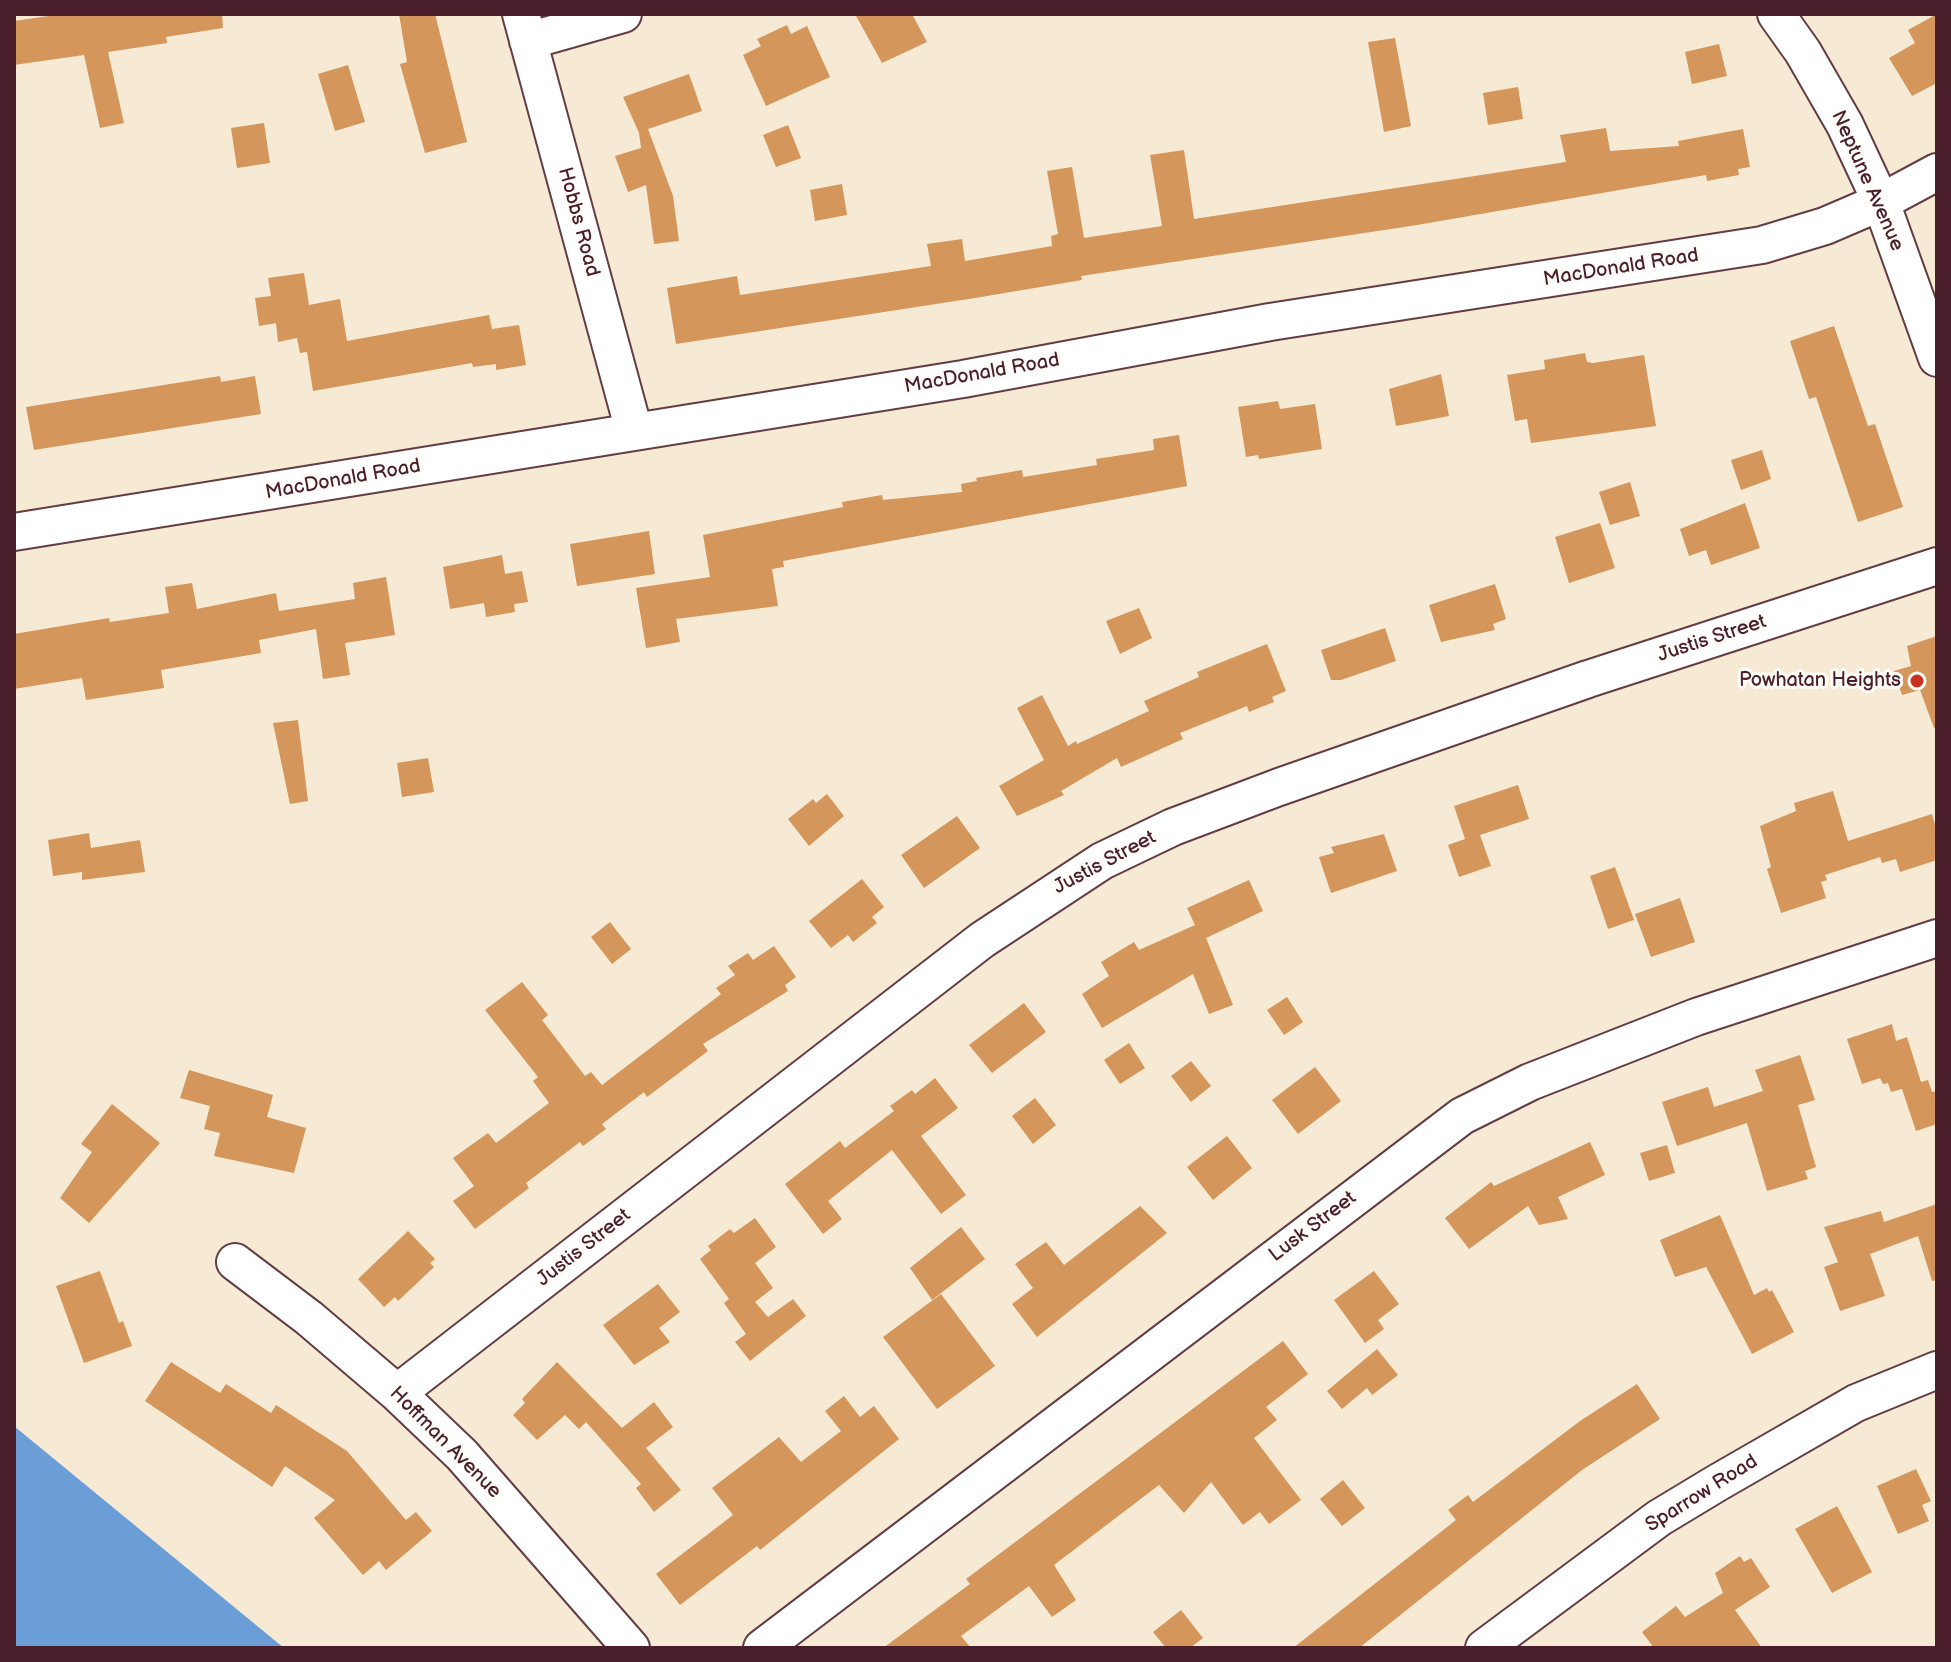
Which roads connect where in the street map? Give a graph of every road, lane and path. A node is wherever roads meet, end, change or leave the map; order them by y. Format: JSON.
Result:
{"nodes":[{"id":1,"x":623,"y":14,"type":"edge"},
{"id":2,"x":1776,"y":14,"type":"edge"},
{"id":3,"x":524,"y":28,"type":"edge"},
{"id":4,"x":1937,"y":172,"type":"edge"},
{"id":5,"x":1881,"y":202,"type":"junction"},
{"id":6,"x":1937,"y":358,"type":"edge"},
{"id":7,"x":634,"y":431,"type":"junction"},
{"id":8,"x":14,"y":532,"type":"edge"},
{"id":9,"x":1937,"y":566,"type":"edge"},
{"id":10,"x":1937,"y":938,"type":"edge"},
{"id":11,"x":235,"y":1262,"type":"dead end"},
{"id":12,"x":1937,"y":1370,"type":"edge"},
{"id":13,"x":397,"y":1393,"type":"junction"},
{"id":14,"x":631,"y":1648,"type":"edge"},
{"id":15,"x":762,"y":1648,"type":"edge"},
{"id":16,"x":1484,"y":1648,"type":"edge"}],
"edges":[{"from":1,"to":3,"type":"street"},
{"from":2,"to":5,"type":"street","name":"Neptune Avenue"},
{"from":3,"to":7,"type":"street","name":"Hobbs Road"},
{"from":4,"to":5,"type":"street","name":"MacDonald Road"},
{"from":5,"to":6,"type":"street","name":"Neptune Avenue"},
{"from":5,"to":7,"type":"street","name":"MacDonald Road"},
{"from":7,"to":8,"type":"street","name":"MacDonald Road"},
{"from":9,"to":13,"type":"street","name":"Justis Street"},
{"from":10,"to":15,"type":"street","name":"Lusk Street"},
{"from":11,"to":13,"type":"street","name":"Hoffman Avenue"},
{"from":12,"to":16,"type":"street","name":"Sparrow Road"},
{"from":13,"to":14,"type":"street","name":"Hoffman Avenue"}]}
